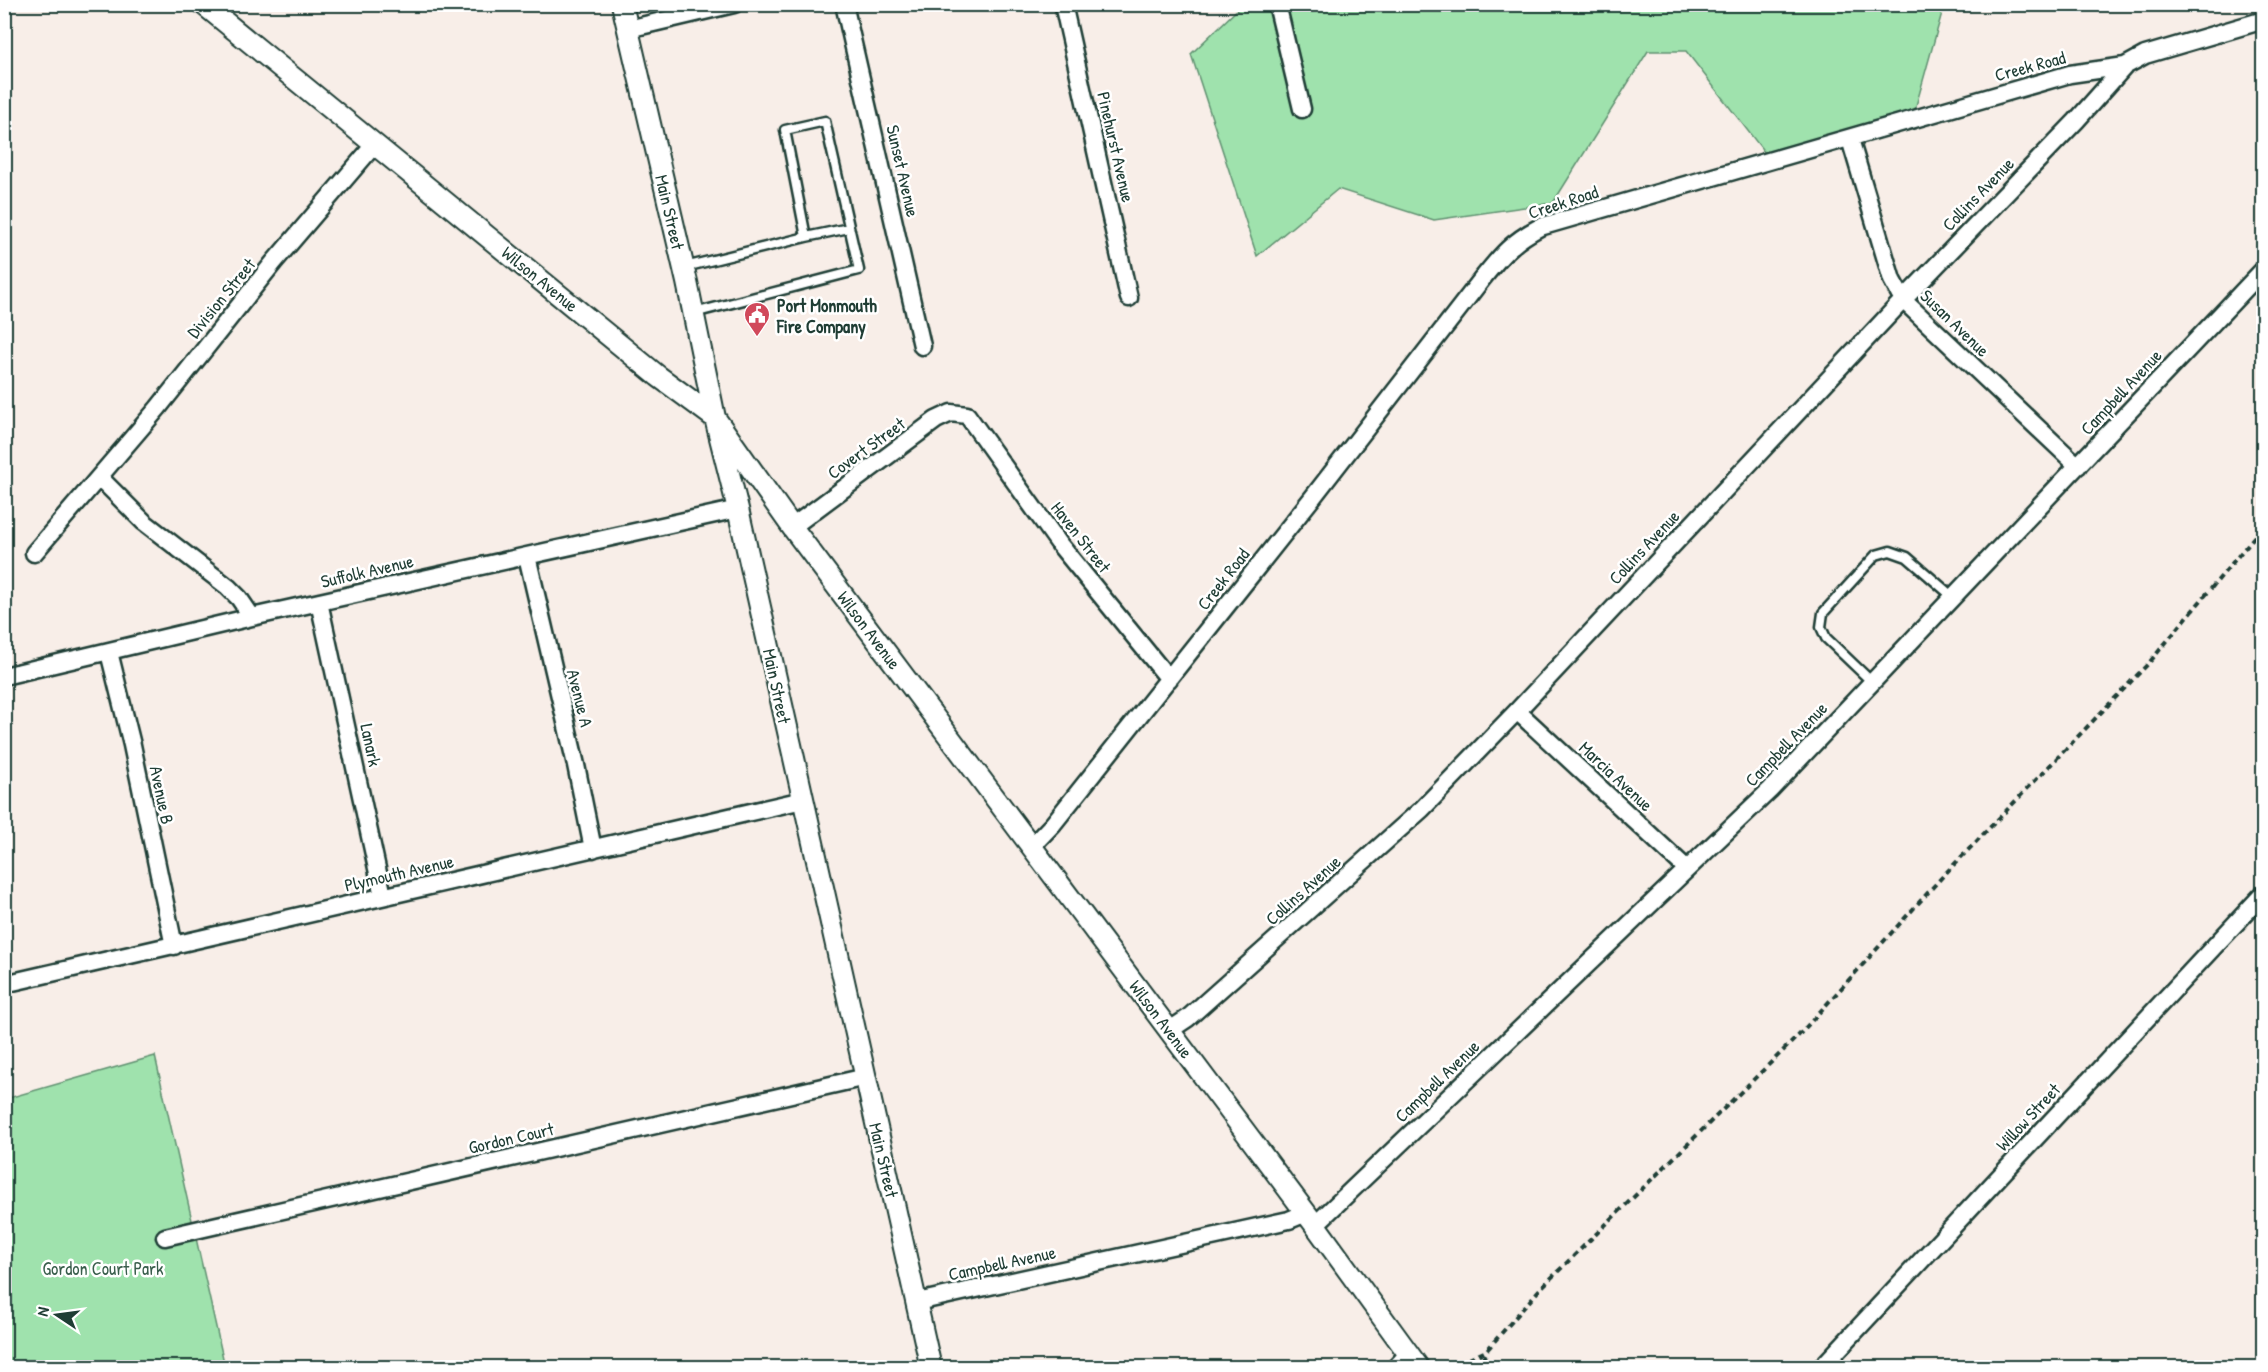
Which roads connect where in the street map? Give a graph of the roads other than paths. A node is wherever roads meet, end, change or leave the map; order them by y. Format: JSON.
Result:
{"nodes":[{"id":1,"x":203,"y":4,"type":"edge"},
{"id":2,"x":622,"y":4,"type":"edge"},
{"id":3,"x":734,"y":4,"type":"edge"},
{"id":4,"x":844,"y":4,"type":"edge"},
{"id":5,"x":1064,"y":4,"type":"edge"},
{"id":6,"x":1278,"y":4,"type":"edge"},
{"id":7,"x":2264,"y":20,"type":"edge"},
{"id":8,"x":628,"y":29,"type":"junction"},
{"id":9,"x":2125,"y":66,"type":"junction"},
{"id":10,"x":1302,"y":110,"type":"dead end"},
{"id":11,"x":1850,"y":139,"type":"junction"},
{"id":12,"x":374,"y":145,"type":"junction"},
{"id":13,"x":849,"y":228,"type":"junction"},
{"id":14,"x":806,"y":237,"type":"junction"},
{"id":15,"x":683,"y":267,"type":"junction"},
{"id":16,"x":2264,"y":269,"type":"edge"},
{"id":17,"x":1130,"y":298,"type":"dead end"},
{"id":18,"x":1902,"y":300,"type":"junction"},
{"id":19,"x":693,"y":313,"type":"junction"},
{"id":20,"x":922,"y":346,"type":"dead end"},
{"id":21,"x":967,"y":416,"type":"joint"},
{"id":22,"x":715,"y":418,"type":"junction"},
{"id":23,"x":2078,"y":466,"type":"junction"},
{"id":24,"x":99,"y":477,"type":"junction"},
{"id":25,"x":738,"y":509,"type":"junction"},
{"id":26,"x":792,"y":527,"type":"junction"},
{"id":27,"x":34,"y":553,"type":"dead end"},
{"id":28,"x":526,"y":555,"type":"junction"},
{"id":29,"x":1953,"y":597,"type":"junction"},
{"id":30,"x":319,"y":602,"type":"junction"},
{"id":31,"x":252,"y":617,"type":"junction"},
{"id":32,"x":109,"y":652,"type":"junction"},
{"id":33,"x":4,"y":676,"type":"edge"},
{"id":34,"x":1169,"y":679,"type":"junction"},
{"id":35,"x":1872,"y":682,"type":"junction"},
{"id":36,"x":1518,"y":711,"type":"junction"},
{"id":37,"x":802,"y":800,"type":"junction"},
{"id":38,"x":1032,"y":846,"type":"junction"},
{"id":39,"x":593,"y":849,"type":"junction"},
{"id":40,"x":1687,"y":869,"type":"junction"},
{"id":41,"x":2264,"y":893,"type":"edge"},
{"id":42,"x":383,"y":896,"type":"junction"},
{"id":43,"x":174,"y":946,"type":"junction"},
{"id":44,"x":4,"y":984,"type":"edge"},
{"id":45,"x":1170,"y":1030,"type":"junction"},
{"id":46,"x":866,"y":1077,"type":"junction"},
{"id":47,"x":1311,"y":1219,"type":"junction"},
{"id":48,"x":165,"y":1237,"type":"dead end"},
{"id":49,"x":916,"y":1302,"type":"junction"},
{"id":50,"x":1408,"y":1363,"type":"edge"},
{"id":51,"x":931,"y":1368,"type":"edge"},
{"id":52,"x":1821,"y":1368,"type":"edge"}],
"edges":[{"from":1,"to":12,"type":"street","name":"Wilson Avenue"},
{"from":2,"to":8,"type":"street","name":"Main Street"},
{"from":3,"to":8,"type":"street"},
{"from":4,"to":20,"type":"street","name":"Sunset Avenue"},
{"from":5,"to":17,"type":"street","name":"Pinehurst Avenue"},
{"from":6,"to":10,"type":"street"},
{"from":7,"to":9,"type":"street","name":"Creek Road"},
{"from":8,"to":15,"type":"street","name":"Main Street"},
{"from":9,"to":11,"type":"street","name":"Creek Road"},
{"from":9,"to":18,"type":"street","name":"Collins Avenue"},
{"from":11,"to":18,"type":"street","name":"Susan Avenue"},
{"from":11,"to":34,"type":"street","name":"Creek Road"},
{"from":12,"to":22,"type":"street","name":"Wilson Avenue"},
{"from":12,"to":24,"type":"street","name":"Division Street"},
{"from":13,"to":14,"type":"lane"},
{"from":13,"to":14,"type":"lane"},
{"from":13,"to":19,"type":"lane"},
{"from":14,"to":15,"type":"lane"},
{"from":15,"to":19,"type":"street","name":"Main Street"},
{"from":16,"to":23,"type":"street","name":"Campbell Avenue"},
{"from":18,"to":23,"type":"street","name":"Susan Avenue"},
{"from":18,"to":36,"type":"street","name":"Collins Avenue"},
{"from":19,"to":22,"type":"street","name":"Main Street"},
{"from":21,"to":26,"type":"street","name":"Covert Street"},
{"from":21,"to":34,"type":"street","name":"Haven Street"},
{"from":22,"to":25,"type":"street","name":"Main Street"},
{"from":22,"to":26,"type":"street","name":"Wilson Avenue"},
{"from":23,"to":29,"type":"street","name":"Campbell Avenue"},
{"from":24,"to":27,"type":"street","name":"Division Street"},
{"from":24,"to":31,"type":"street"},
{"from":25,"to":28,"type":"street","name":"Suffolk Avenue"},
{"from":25,"to":37,"type":"street","name":"Main Street"},
{"from":26,"to":38,"type":"street","name":"Wilson Avenue"},
{"from":28,"to":30,"type":"street","name":"Suffolk Avenue"},
{"from":28,"to":39,"type":"street","name":"Avenue A"},
{"from":29,"to":35,"type":"street","name":"Campbell Avenue"},
{"from":29,"to":35,"type":"lane"},
{"from":30,"to":31,"type":"street","name":"Suffolk Avenue"},
{"from":30,"to":42,"type":"street","name":"Lanark"},
{"from":31,"to":32,"type":"street","name":"Suffolk Avenue"},
{"from":32,"to":33,"type":"street","name":"Suffolk Avenue"},
{"from":32,"to":43,"type":"street","name":"Avenue B"},
{"from":34,"to":38,"type":"street","name":"Creek Road"},
{"from":35,"to":40,"type":"street","name":"Campbell Avenue"},
{"from":36,"to":40,"type":"street","name":"Marcia Avenue"},
{"from":36,"to":45,"type":"street","name":"Collins Avenue"},
{"from":37,"to":39,"type":"street","name":"Plymouth Avenue"},
{"from":37,"to":46,"type":"street","name":"Main Street"},
{"from":38,"to":45,"type":"street","name":"Wilson Avenue"},
{"from":39,"to":42,"type":"street","name":"Plymouth Avenue"},
{"from":40,"to":47,"type":"street","name":"Campbell Avenue"},
{"from":41,"to":52,"type":"street","name":"Willow Street"},
{"from":42,"to":43,"type":"street","name":"Plymouth Avenue"},
{"from":43,"to":44,"type":"street","name":"Plymouth Avenue"},
{"from":45,"to":47,"type":"street","name":"Wilson Avenue"},
{"from":46,"to":48,"type":"street","name":"Gordon Court"},
{"from":46,"to":49,"type":"street","name":"Main Street"},
{"from":47,"to":49,"type":"street","name":"Campbell Avenue"},
{"from":47,"to":50,"type":"street","name":"Wilson Avenue"},
{"from":49,"to":51,"type":"street","name":"Main Street"}]}
